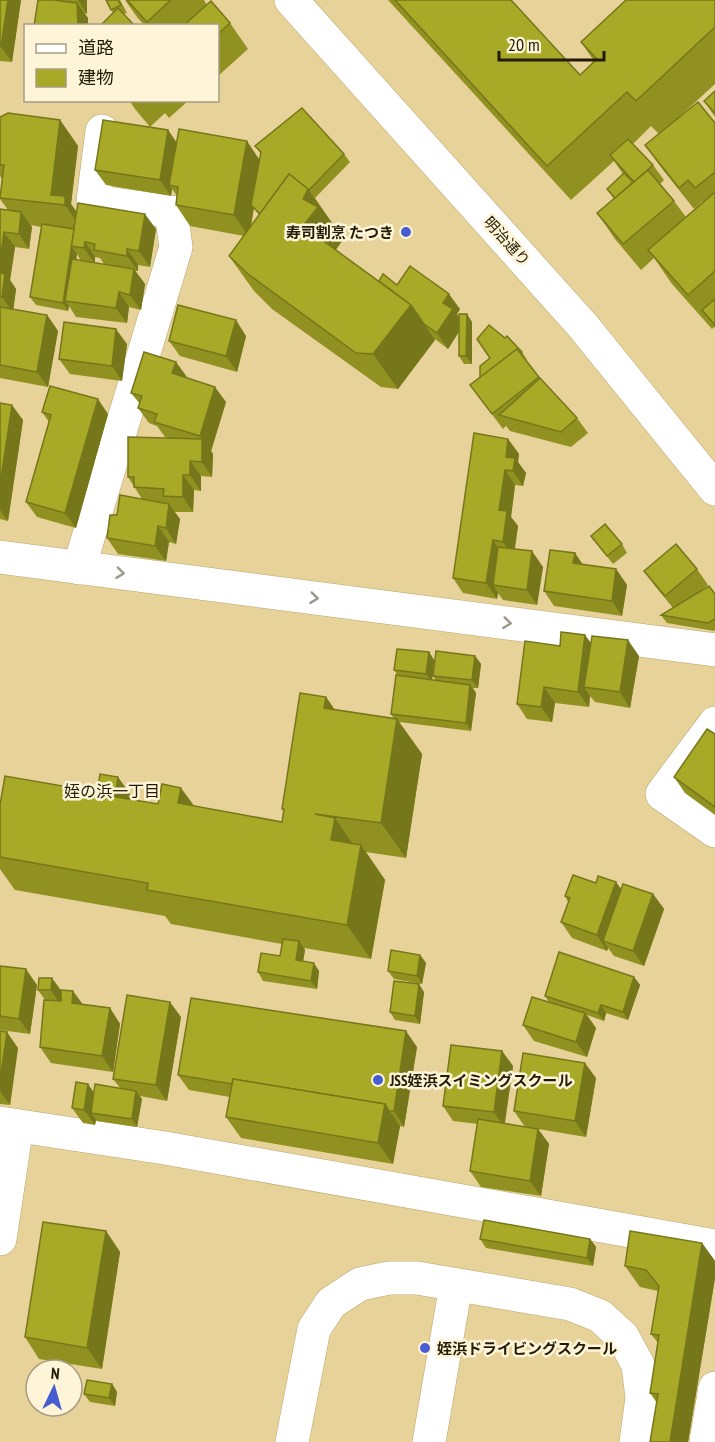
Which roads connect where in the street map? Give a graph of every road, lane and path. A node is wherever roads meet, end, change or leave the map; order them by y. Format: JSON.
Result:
{"nodes":[{"id":1,"x":291,"y":0,"type":"edge"},
{"id":2,"x":102,"y":131,"type":"edge"},
{"id":3,"x":715,"y":489,"type":"edge"},
{"id":4,"x":0,"y":558,"type":"edge"},
{"id":5,"x":79,"y":568,"type":"junction"},
{"id":6,"x":715,"y":650,"type":"edge"},
{"id":7,"x":715,"y":723,"type":"edge"},
{"id":8,"x":715,"y":831,"type":"edge"},
{"id":9,"x":8,"y":1124,"type":"edge"},
{"id":10,"x":0,"y":1239,"type":"edge"},
{"id":11,"x":715,"y":1246,"type":"edge"},
{"id":12,"x":456,"y":1285,"type":"junction"},
{"id":13,"x":715,"y":1388,"type":"edge"},
{"id":14,"x":292,"y":1442,"type":"edge"},
{"id":15,"x":429,"y":1442,"type":"edge"},
{"id":16,"x":636,"y":1442,"type":"edge"},
{"id":17,"x":706,"y":1442,"type":"edge"}],
"edges":[{"from":1,"to":3,"type":"street","name":"明治通り"},
{"from":2,"to":5,"type":"street"},
{"from":4,"to":5,"type":"street"},
{"from":5,"to":6,"type":"street","one_way":true},
{"from":7,"to":8,"type":"street"},
{"from":9,"to":10,"type":"street"},
{"from":9,"to":11,"type":"street"},
{"from":12,"to":14,"type":"street"},
{"from":12,"to":15,"type":"street"},
{"from":12,"to":16,"type":"street"},
{"from":13,"to":17,"type":"street"}]}
